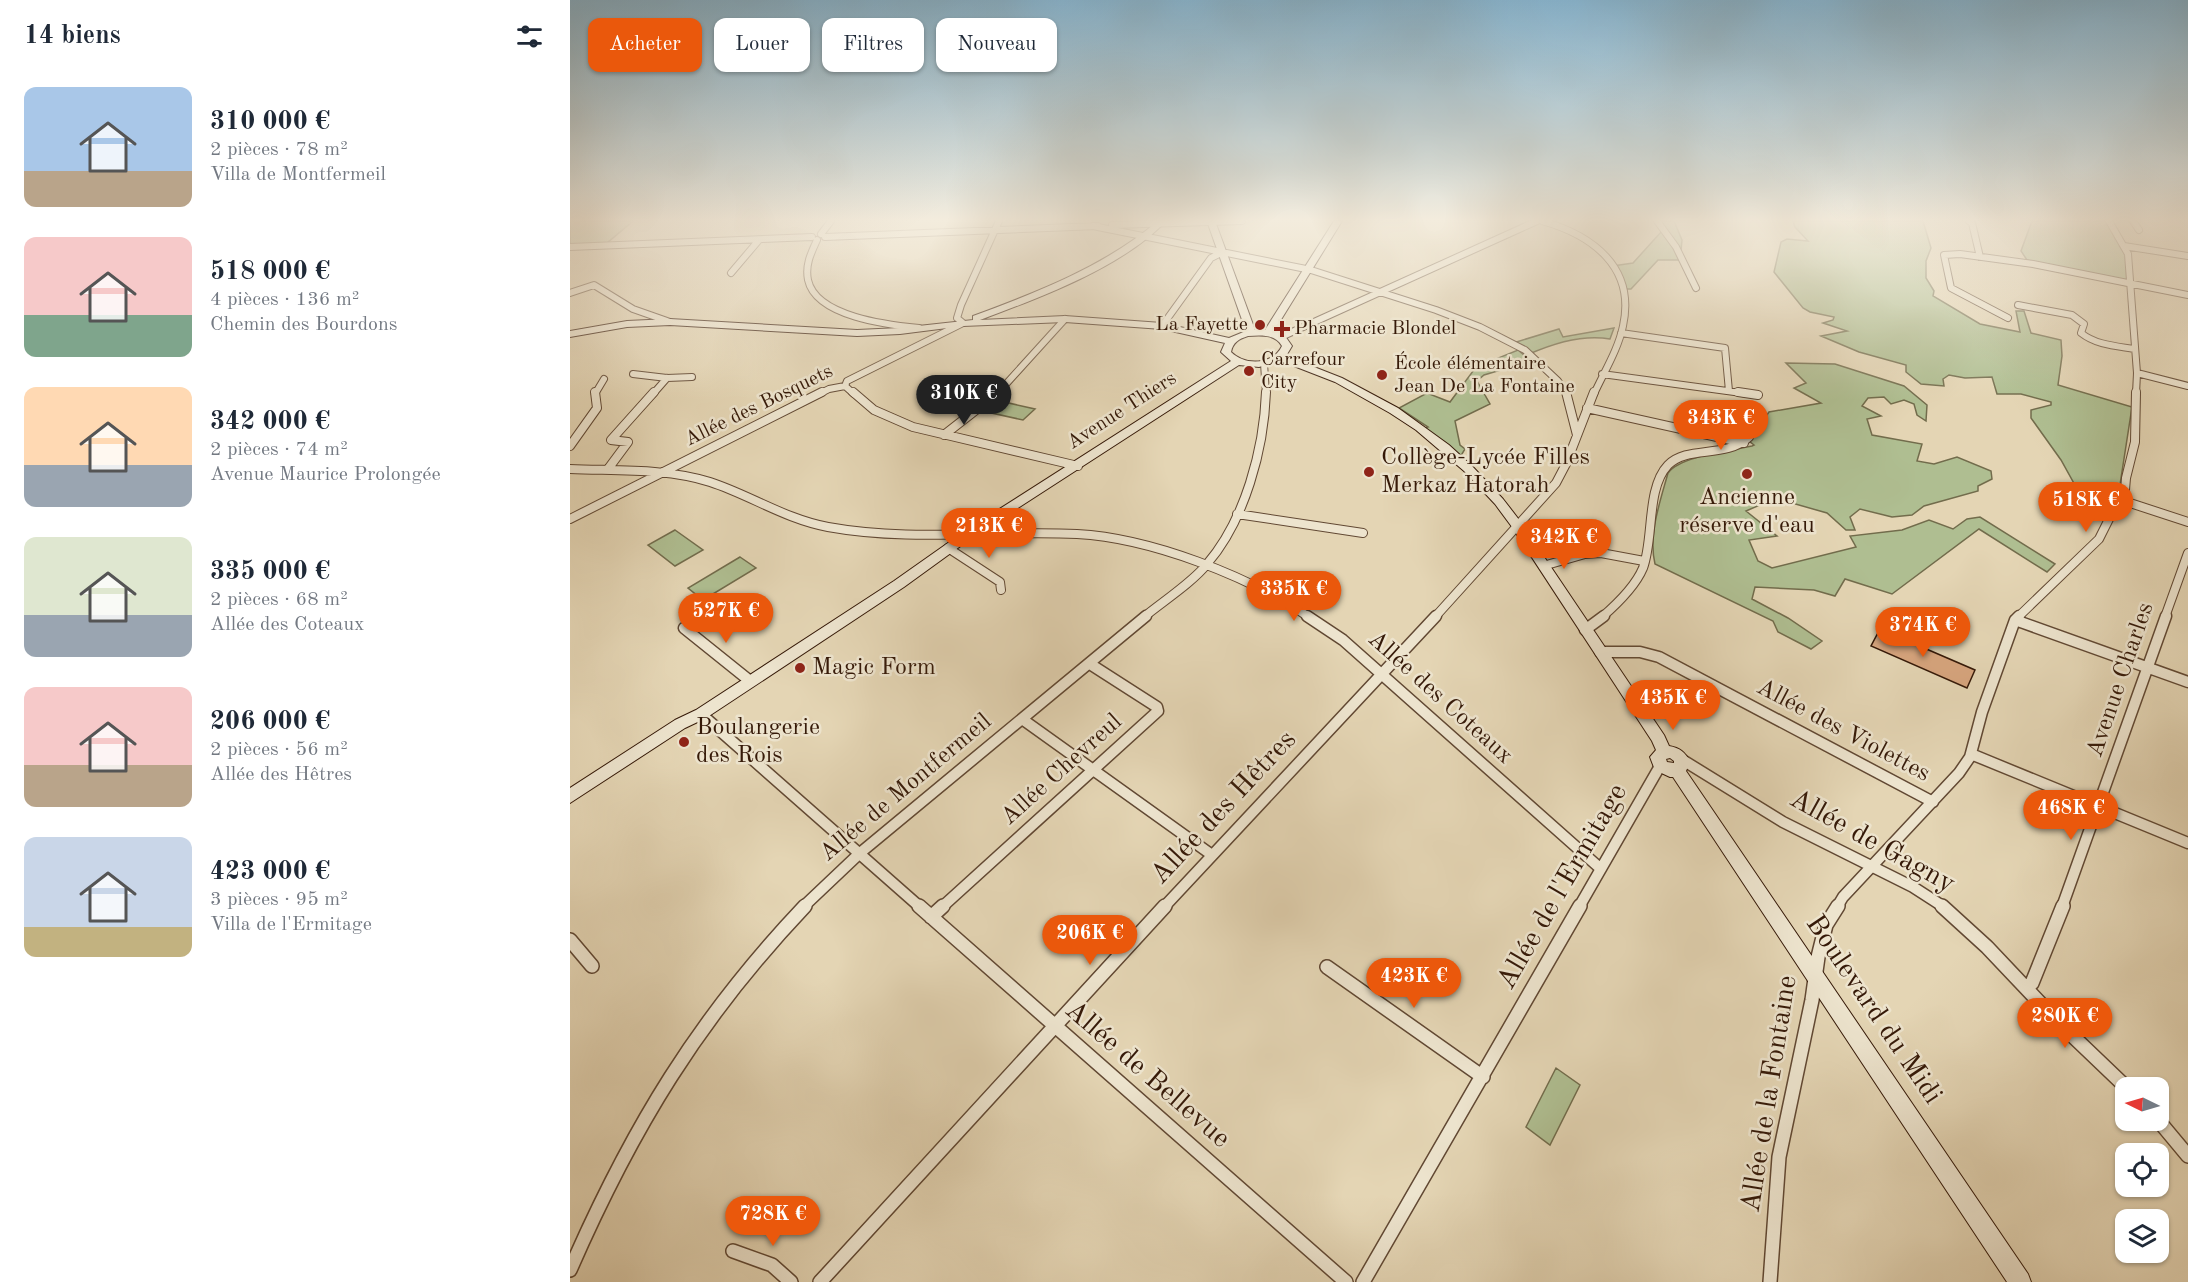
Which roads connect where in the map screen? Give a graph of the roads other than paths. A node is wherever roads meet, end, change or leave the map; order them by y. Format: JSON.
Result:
{"nodes":[{"id":1,"x":807,"y":281,"type":"edge"},
{"id":2,"x":972,"y":281,"type":"edge"},
{"id":3,"x":1063,"y":281,"type":"edge"},
{"id":4,"x":1195,"y":281,"type":"edge"},
{"id":5,"x":1233,"y":281,"type":"edge"},
{"id":6,"x":1300,"y":281,"type":"edge"},
{"id":7,"x":1342,"y":281,"type":"edge"},
{"id":8,"x":1405,"y":281,"type":"edge"},
{"id":9,"x":1619,"y":281,"type":"edge"},
{"id":10,"x":1692,"y":281,"type":"edge"},
{"id":11,"x":1949,"y":281,"type":"edge"},
{"id":12,"x":2111,"y":281,"type":"edge"},
{"id":13,"x":2130,"y":281,"type":"edge"},
{"id":14,"x":2130,"y":285,"type":"junction"},
{"id":15,"x":1696,"y":288,"type":"dead end"},
{"id":16,"x":570,"y":293,"type":"edge"},
{"id":17,"x":1378,"y":293,"type":"junction"},
{"id":18,"x":2188,"y":296,"type":"edge"},
{"id":19,"x":2018,"y":304,"type":"dead end"},
{"id":20,"x":996,"y":316,"type":"junction"},
{"id":21,"x":2008,"y":318,"type":"dead end"},
{"id":22,"x":1065,"y":319,"type":"junction"},
{"id":23,"x":670,"y":322,"type":"junction"},
{"id":24,"x":963,"y":323,"type":"junction"},
{"id":25,"x":1162,"y":326,"type":"junction"},
{"id":26,"x":924,"y":328,"type":"junction"},
{"id":27,"x":1251,"y":333,"type":"junction"},
{"id":28,"x":1268,"y":333,"type":"junction"},
{"id":29,"x":1621,"y":333,"type":"junction"},
{"id":30,"x":570,"y":334,"type":"edge"},
{"id":31,"x":1281,"y":337,"type":"junction"},
{"id":32,"x":1230,"y":341,"type":"junction"},
{"id":33,"x":2134,"y":349,"type":"junction"},
{"id":34,"x":1280,"y":357,"type":"junction"},
{"id":35,"x":1237,"y":362,"type":"junction"},
{"id":36,"x":1264,"y":363,"type":"junction"},
{"id":37,"x":2137,"y":373,"type":"junction"},
{"id":38,"x":633,"y":374,"type":"dead end"},
{"id":39,"x":1602,"y":374,"type":"junction"},
{"id":40,"x":692,"y":377,"type":"dead end"},
{"id":41,"x":667,"y":378,"type":"junction"},
{"id":42,"x":604,"y":379,"type":"dead end"},
{"id":43,"x":845,"y":386,"type":"junction"},
{"id":44,"x":2188,"y":386,"type":"edge"},
{"id":45,"x":1729,"y":391,"type":"junction"},
{"id":46,"x":1758,"y":395,"type":"dead end"},
{"id":47,"x":1587,"y":408,"type":"junction"},
{"id":48,"x":944,"y":435,"type":"junction"},
{"id":49,"x":1577,"y":438,"type":"junction"},
{"id":50,"x":570,"y":446,"type":"edge"},
{"id":51,"x":1078,"y":466,"type":"junction"},
{"id":52,"x":570,"y":469,"type":"edge"},
{"id":53,"x":608,"y":469,"type":"junction"},
{"id":54,"x":662,"y":473,"type":"junction"},
{"id":55,"x":2124,"y":501,"type":"junction"},
{"id":56,"x":1237,"y":514,"type":"junction"},
{"id":57,"x":570,"y":519,"type":"edge"},
{"id":58,"x":2188,"y":522,"type":"edge"},
{"id":59,"x":1517,"y":527,"type":"junction"},
{"id":60,"x":976,"y":533,"type":"junction"},
{"id":61,"x":1363,"y":533,"type":"dead end"},
{"id":62,"x":951,"y":550,"type":"junction"},
{"id":63,"x":2188,"y":557,"type":"edge"},
{"id":64,"x":1644,"y":561,"type":"junction"},
{"id":65,"x":1207,"y":565,"type":"junction"},
{"id":66,"x":1543,"y":566,"type":"junction"},
{"id":67,"x":1001,"y":590,"type":"dead end"},
{"id":68,"x":2015,"y":620,"type":"junction"},
{"id":69,"x":684,"y":628,"type":"dead end"},
{"id":70,"x":1585,"y":630,"type":"junction"},
{"id":71,"x":1600,"y":652,"type":"junction"},
{"id":72,"x":1090,"y":664,"type":"junction"},
{"id":73,"x":2146,"y":667,"type":"junction"},
{"id":74,"x":1384,"y":674,"type":"junction"},
{"id":75,"x":750,"y":681,"type":"junction"},
{"id":76,"x":2188,"y":682,"type":"edge"},
{"id":77,"x":700,"y":714,"type":"junction"},
{"id":78,"x":1023,"y":719,"type":"junction"},
{"id":79,"x":1971,"y":754,"type":"junction"},
{"id":80,"x":1662,"y":759,"type":"junction"},
{"id":81,"x":1679,"y":765,"type":"junction"},
{"id":82,"x":1094,"y":770,"type":"junction"},
{"id":83,"x":570,"y":795,"type":"edge"},
{"id":84,"x":1933,"y":802,"type":"junction"},
{"id":85,"x":570,"y":804,"type":"edge"},
{"id":86,"x":2099,"y":807,"type":"junction"},
{"id":87,"x":2188,"y":843,"type":"edge"},
{"id":88,"x":860,"y":854,"type":"junction"},
{"id":89,"x":1212,"y":855,"type":"junction"},
{"id":90,"x":1872,"y":868,"type":"junction"},
{"id":91,"x":1601,"y":869,"type":"junction"},
{"id":92,"x":931,"y":917,"type":"junction"},
{"id":93,"x":572,"y":946,"type":"edge"},
{"id":94,"x":592,"y":966,"type":"dead end"},
{"id":95,"x":1327,"y":967,"type":"dead end"},
{"id":96,"x":1815,"y":976,"type":"junction"},
{"id":97,"x":2027,"y":988,"type":"junction"},
{"id":98,"x":1055,"y":1026,"type":"junction"},
{"id":99,"x":1483,"y":1077,"type":"junction"},
{"id":100,"x":2116,"y":1077,"type":"edge"},
{"id":101,"x":2167,"y":1131,"type":"edge"},
{"id":102,"x":2188,"y":1156,"type":"edge"},
{"id":103,"x":734,"y":1251,"type":"dead end"},
{"id":104,"x":570,"y":1270,"type":"edge"},
{"id":105,"x":791,"y":1282,"type":"edge"},
{"id":106,"x":820,"y":1282,"type":"edge"},
{"id":107,"x":1346,"y":1282,"type":"edge"},
{"id":108,"x":1363,"y":1282,"type":"edge"},
{"id":109,"x":1770,"y":1282,"type":"edge"},
{"id":110,"x":2020,"y":1282,"type":"edge"}],
"edges":[{"from":1,"to":26,"type":"street"},
{"from":2,"to":24,"type":"street"},
{"from":3,"to":20,"type":"main road"},
{"from":4,"to":25,"type":"street"},
{"from":5,"to":27,"type":"main road"},
{"from":6,"to":28,"type":"main road"},
{"from":7,"to":17,"type":"street"},
{"from":8,"to":17,"type":"street"},
{"from":9,"to":29,"type":"street","name":"Allée des Hêtres"},
{"from":10,"to":15,"type":"street"},
{"from":11,"to":21,"type":"street"},
{"from":12,"to":14,"type":"street"},
{"from":13,"to":14,"type":"street"},
{"from":14,"to":18,"type":"street"},
{"from":14,"to":33,"type":"street"},
{"from":16,"to":23,"type":"street"},
{"from":17,"to":31,"type":"street"},
{"from":17,"to":49,"type":"street"},
{"from":19,"to":33,"type":"street"},
{"from":20,"to":22,"type":"main road"},
{"from":20,"to":24,"type":"main road"},
{"from":22,"to":25,"type":"main road"},
{"from":22,"to":48,"type":"street"},
{"from":23,"to":26,"type":"main road"},
{"from":23,"to":30,"type":"main road"},
{"from":24,"to":26,"type":"main road"},
{"from":24,"to":43,"type":"street","name":"Allée des Bosquets"},
{"from":25,"to":32,"type":"main road"},
{"from":27,"to":28,"type":"main road"},
{"from":27,"to":32,"type":"main road"},
{"from":28,"to":31,"type":"main road"},
{"from":29,"to":39,"type":"street","name":"Allée des Hêtres"},
{"from":29,"to":45,"type":"street"},
{"from":31,"to":34,"type":"main road"},
{"from":32,"to":35,"type":"main road"},
{"from":33,"to":37,"type":"street"},
{"from":34,"to":36,"type":"main road"},
{"from":34,"to":59,"type":"main road"},
{"from":35,"to":36,"type":"main road"},
{"from":35,"to":51,"type":"main road","name":"Avenue Thiers"},
{"from":36,"to":56,"type":"street","name":"Allée de Montfermeil"},
{"from":37,"to":44,"type":"street"},
{"from":37,"to":55,"type":"street"},
{"from":38,"to":41,"type":"street"},
{"from":39,"to":45,"type":"street"},
{"from":39,"to":47,"type":"street","name":"Allée des Hêtres"},
{"from":40,"to":41,"type":"street"},
{"from":41,"to":53,"type":"street"},
{"from":42,"to":50,"type":"street"},
{"from":43,"to":48,"type":"street"},
{"from":43,"to":54,"type":"street","name":"Allée des Bosquets"},
{"from":45,"to":46,"type":"street"},
{"from":47,"to":49,"type":"street","name":"Allée des Hêtres"},
{"from":47,"to":64,"type":"street"},
{"from":48,"to":51,"type":"street"},
{"from":49,"to":59,"type":"street","name":"Allée des Hêtres"},
{"from":51,"to":60,"type":"main road","name":"Avenue Thiers"},
{"from":52,"to":53,"type":"street","name":"Allée des Coteaux"},
{"from":53,"to":54,"type":"street","name":"Allée des Coteaux"},
{"from":54,"to":57,"type":"street","name":"Allée des Bosquets"},
{"from":54,"to":60,"type":"street","name":"Allée des Coteaux"},
{"from":55,"to":58,"type":"street"},
{"from":55,"to":68,"type":"street"},
{"from":56,"to":61,"type":"street"},
{"from":56,"to":65,"type":"street","name":"Allée de Montfermeil"},
{"from":59,"to":66,"type":"main road"},
{"from":59,"to":74,"type":"street","name":"Allée des Hêtres"},
{"from":60,"to":62,"type":"main road","name":"Avenue Thiers"},
{"from":60,"to":65,"type":"street","name":"Allée des Coteaux"},
{"from":62,"to":67,"type":"street"},
{"from":62,"to":75,"type":"main road","name":"Avenue Thiers"},
{"from":63,"to":73,"type":"street","name":"Avenue Charles"},
{"from":64,"to":66,"type":"street"},
{"from":64,"to":70,"type":"street"},
{"from":65,"to":72,"type":"street","name":"Allée de Montfermeil"},
{"from":65,"to":74,"type":"street","name":"Allée des Coteaux"},
{"from":66,"to":70,"type":"main road"},
{"from":68,"to":73,"type":"street"},
{"from":68,"to":79,"type":"street"},
{"from":69,"to":75,"type":"street"},
{"from":70,"to":71,"type":"main road"},
{"from":71,"to":80,"type":"main road"},
{"from":71,"to":84,"type":"street","name":"Allée des Violettes"},
{"from":72,"to":78,"type":"street","name":"Allée de Montfermeil"},
{"from":72,"to":82,"type":"street","name":"Allée Chevreul"},
{"from":73,"to":76,"type":"street"},
{"from":73,"to":86,"type":"street","name":"Avenue Charles"},
{"from":74,"to":89,"type":"street","name":"Allée des Hêtres"},
{"from":74,"to":91,"type":"street","name":"Allée des Coteaux"},
{"from":75,"to":77,"type":"main road","name":"Avenue Thiers"},
{"from":77,"to":83,"type":"main road","name":"Avenue Thiers"},
{"from":77,"to":85,"type":"main road","name":"Avenue Thiers"},
{"from":77,"to":88,"type":"street","name":"Allée de Bellevue"},
{"from":78,"to":82,"type":"street"},
{"from":78,"to":88,"type":"street","name":"Allée de Montfermeil"},
{"from":79,"to":84,"type":"street","name":"Allée de la Fontaine"},
{"from":79,"to":86,"type":"street"},
{"from":80,"to":81,"type":"main road"},
{"from":80,"to":91,"type":"street","name":"Allée de l'Ermitage"},
{"from":81,"to":90,"type":"street","name":"Allée de Gagny"},
{"from":81,"to":96,"type":"main road","name":"Boulevard du Midi"},
{"from":82,"to":89,"type":"street"},
{"from":82,"to":92,"type":"street","name":"Allée Chevreul"},
{"from":84,"to":90,"type":"street","name":"Allée de la Fontaine"},
{"from":86,"to":87,"type":"street"},
{"from":86,"to":97,"type":"street","name":"Avenue Charles"},
{"from":88,"to":92,"type":"street","name":"Allée de Bellevue"},
{"from":88,"to":104,"type":"street","name":"Allée de Montfermeil"},
{"from":89,"to":98,"type":"street","name":"Allée des Hêtres"},
{"from":90,"to":96,"type":"street","name":"Allée de la Fontaine"},
{"from":90,"to":97,"type":"street","name":"Allée de Gagny"},
{"from":91,"to":99,"type":"street","name":"Allée de l'Ermitage"},
{"from":92,"to":98,"type":"street","name":"Allée de Bellevue"},
{"from":93,"to":94,"type":"street"},
{"from":95,"to":99,"type":"street"},
{"from":96,"to":109,"type":"street","name":"Allée de la Fontaine"},
{"from":96,"to":110,"type":"main road","name":"Boulevard du Midi"},
{"from":97,"to":100,"type":"street","name":"Allée de Gagny"},
{"from":98,"to":106,"type":"street","name":"Allée des Hêtres"},
{"from":98,"to":107,"type":"street","name":"Allée de Bellevue"},
{"from":99,"to":108,"type":"street","name":"Allée de l'Ermitage"},
{"from":101,"to":102,"type":"street"},
{"from":103,"to":105,"type":"street"}]}
